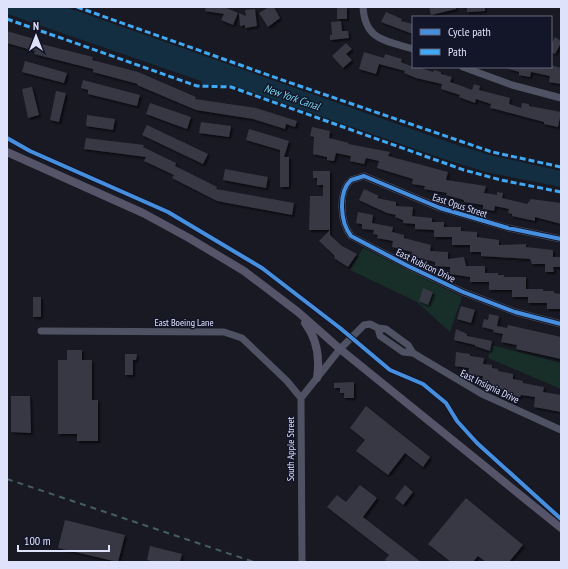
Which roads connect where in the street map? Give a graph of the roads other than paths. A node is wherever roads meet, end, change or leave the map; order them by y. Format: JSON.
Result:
{"nodes":[{"id":1,"x":363,"y":7,"type":"edge"},
{"id":2,"x":412,"y":49,"type":"edge"},
{"id":3,"x":465,"y":68,"type":"edge"},
{"id":4,"x":561,"y":98,"type":"edge"},
{"id":5,"x":7,"y":152,"type":"edge"},
{"id":6,"x":358,"y":177,"type":"joint"},
{"id":7,"x":561,"y":239,"type":"edge"},
{"id":8,"x":298,"y":312,"type":"junction"},
{"id":9,"x":561,"y":324,"type":"edge"},
{"id":10,"x":41,"y":331,"type":"dead end"},
{"id":11,"x":340,"y":349,"type":"junction"},
{"id":12,"x":317,"y":378,"type":"junction"},
{"id":13,"x":301,"y":398,"type":"junction"},
{"id":14,"x":561,"y":430,"type":"edge"},
{"id":15,"x":561,"y":528,"type":"edge"},
{"id":16,"x":302,"y":562,"type":"edge"}],
"edges":[{"from":1,"to":2,"type":"street"},
{"from":3,"to":4,"type":"street"},
{"from":5,"to":8,"type":"main road"},
{"from":6,"to":7,"type":"street","name":"East Opus Street"},
{"from":6,"to":9,"type":"street","name":"East Rubicon Drive"},
{"from":8,"to":11,"type":"main road"},
{"from":8,"to":12,"type":"main road"},
{"from":10,"to":13,"type":"street","name":"East Boeing Lane"},
{"from":11,"to":12,"type":"street"},
{"from":11,"to":14,"type":"street","name":"East Insignia Drive"},
{"from":11,"to":15,"type":"main road"},
{"from":12,"to":13,"type":"street"},
{"from":13,"to":16,"type":"street","name":"South Apple Street"}]}
